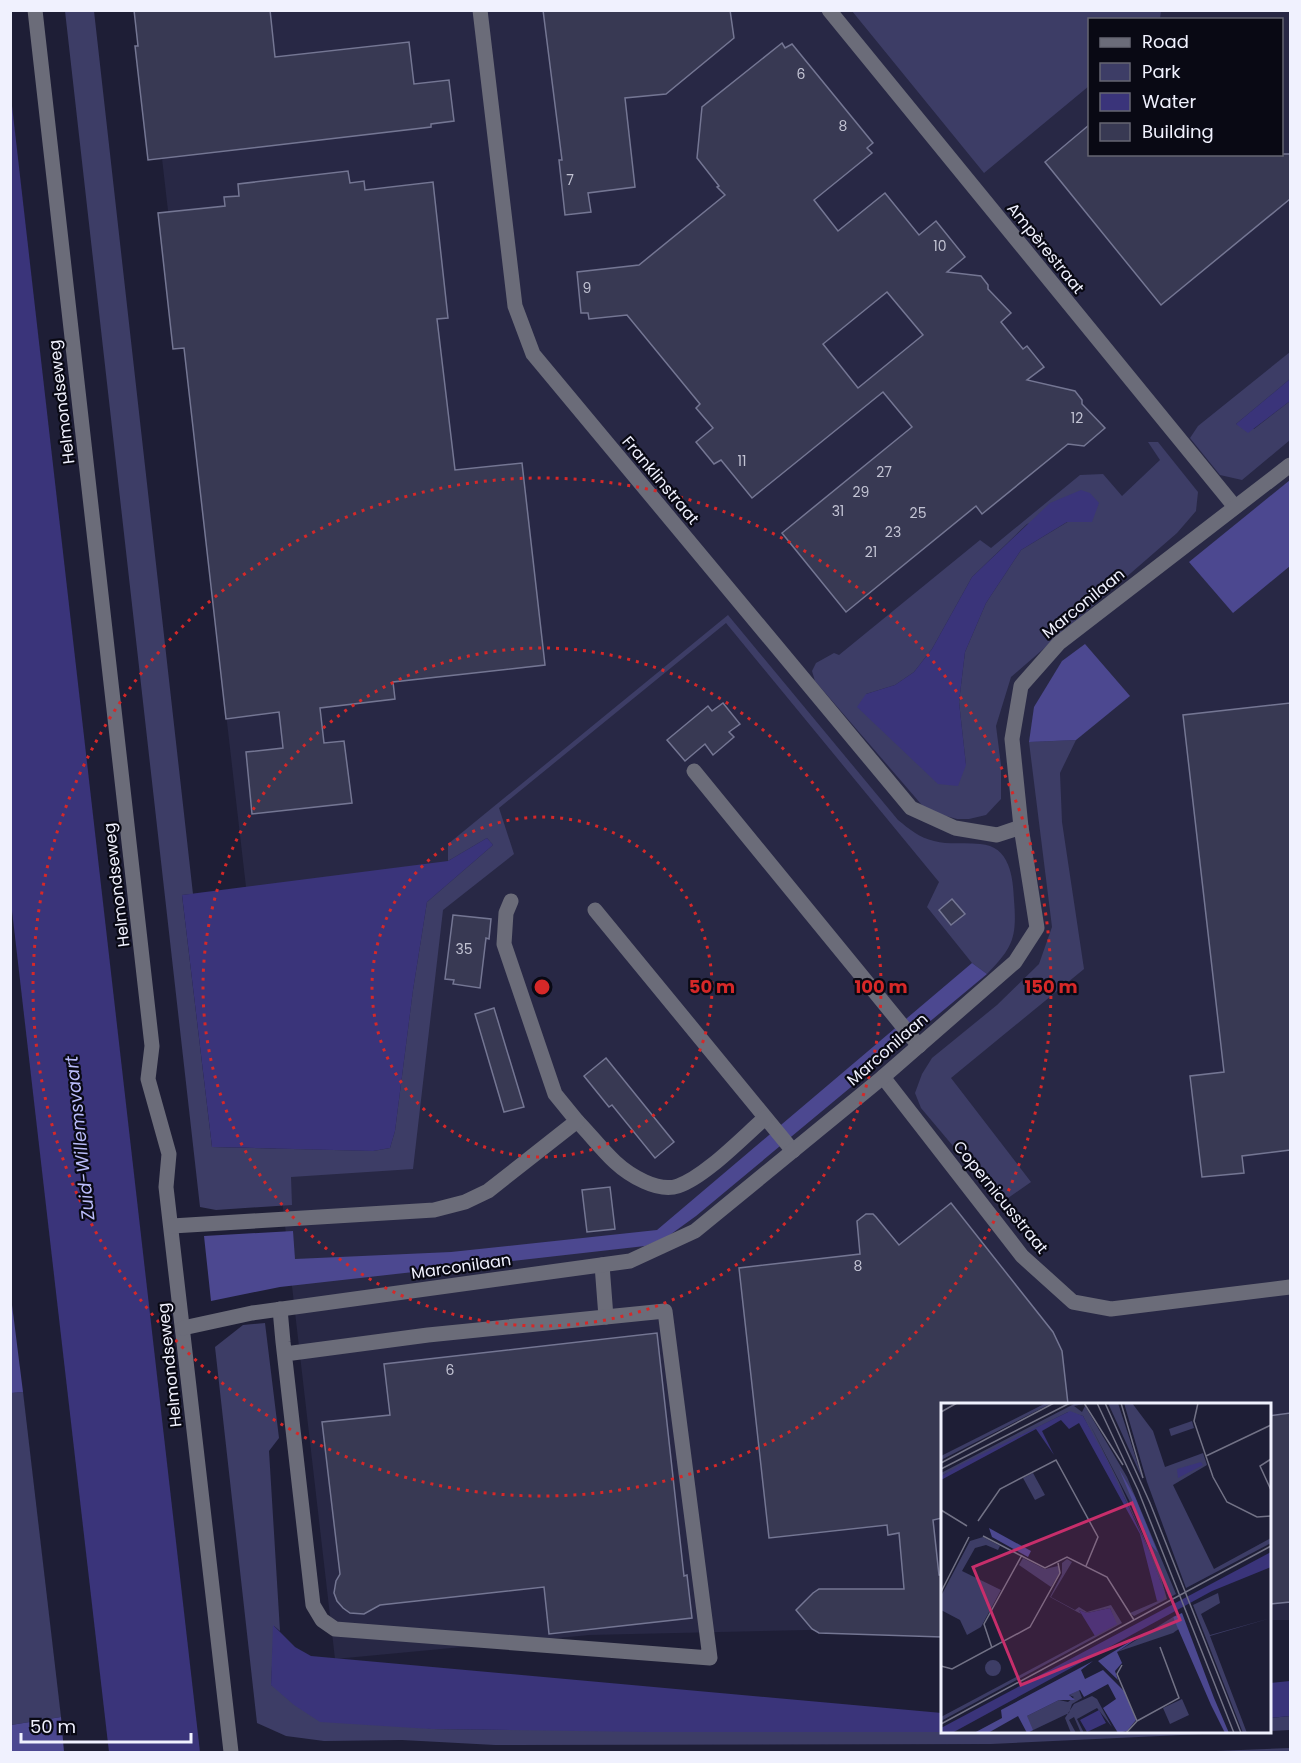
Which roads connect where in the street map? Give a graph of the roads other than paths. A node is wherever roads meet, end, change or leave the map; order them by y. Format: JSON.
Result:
{"nodes":[{"id":1,"x":34,"y":10,"type":"edge"},
{"id":2,"x":480,"y":10,"type":"edge"},
{"id":3,"x":829,"y":10,"type":"edge"},
{"id":4,"x":1290,"y":465,"type":"edge"},
{"id":5,"x":1235,"y":507,"type":"junction"},
{"id":6,"x":694,"y":771,"type":"dead end"},
{"id":7,"x":1021,"y":826,"type":"junction"},
{"id":8,"x":511,"y":901,"type":"dead end"},
{"id":9,"x":595,"y":910,"type":"dead end"},
{"id":10,"x":919,"y":1046,"type":"junction"},
{"id":11,"x":883,"y":1077,"type":"junction"},
{"id":12,"x":765,"y":1118,"type":"junction"},
{"id":13,"x":577,"y":1121,"type":"junction"},
{"id":14,"x":793,"y":1151,"type":"junction"},
{"id":15,"x":172,"y":1226,"type":"junction"},
{"id":16,"x":602,"y":1264,"type":"junction"},
{"id":17,"x":1290,"y":1287,"type":"edge"},
{"id":18,"x":279,"y":1309,"type":"junction"},
{"id":19,"x":606,"y":1317,"type":"junction"},
{"id":20,"x":183,"y":1328,"type":"junction"},
{"id":21,"x":285,"y":1354,"type":"junction"},
{"id":22,"x":231,"y":1752,"type":"edge"}],
"edges":[{"from":1,"to":15,"type":"street","name":"Helmondseweg"},
{"from":2,"to":7,"type":"street","name":"Franklinstraat"},
{"from":3,"to":5,"type":"street","name":"Ampèrestraat"},
{"from":4,"to":5,"type":"street","name":"Marconilaan"},
{"from":5,"to":7,"type":"street","name":"Marconilaan"},
{"from":6,"to":10,"type":"street"},
{"from":7,"to":10,"type":"street","name":"Marconilaan"},
{"from":8,"to":13,"type":"street"},
{"from":9,"to":12,"type":"street"},
{"from":10,"to":11,"type":"street","name":"Marconilaan"},
{"from":11,"to":14,"type":"street","name":"Marconilaan"},
{"from":11,"to":17,"type":"street","name":"Copernicusstraat"},
{"from":12,"to":13,"type":"street"},
{"from":12,"to":14,"type":"street"},
{"from":13,"to":15,"type":"street"},
{"from":14,"to":16,"type":"street","name":"Marconilaan"},
{"from":15,"to":20,"type":"street","name":"Helmondseweg"},
{"from":16,"to":18,"type":"street","name":"Marconilaan"},
{"from":16,"to":19,"type":"street"},
{"from":18,"to":20,"type":"street","name":"Marconilaan"},
{"from":18,"to":21,"type":"street"},
{"from":19,"to":21,"type":"street"},
{"from":19,"to":21,"type":"street"},
{"from":20,"to":22,"type":"street","name":"Helmondseweg"}]}
